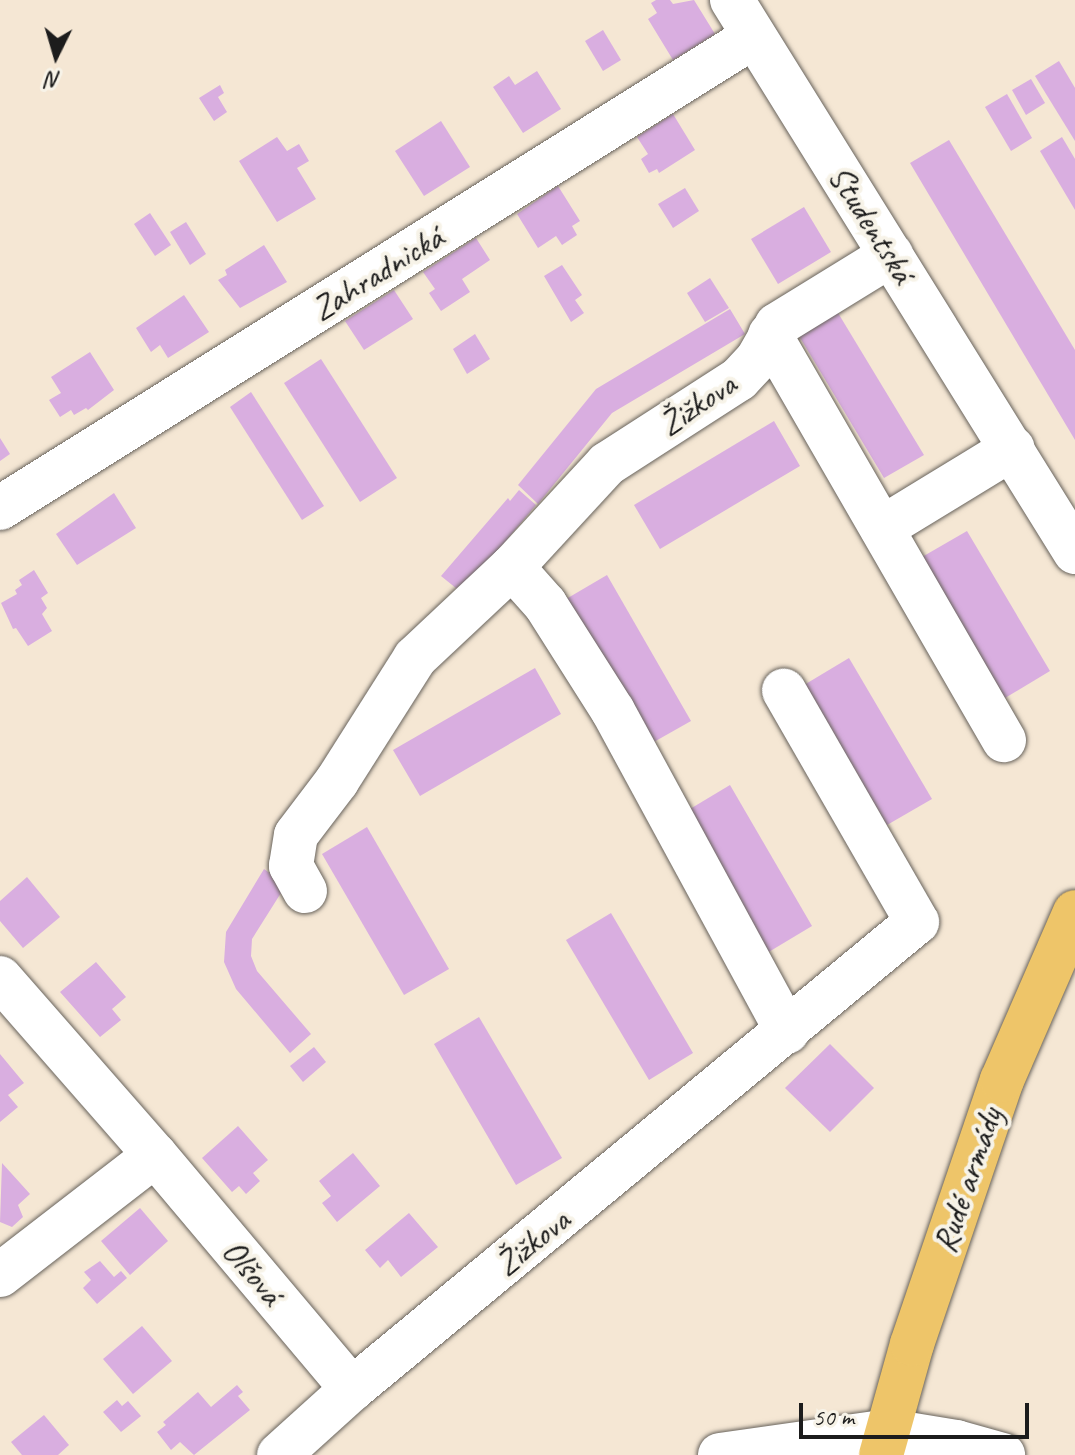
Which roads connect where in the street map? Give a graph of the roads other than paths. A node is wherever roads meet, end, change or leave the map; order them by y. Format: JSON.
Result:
{"nodes":[{"id":1,"x":732,"y":0,"type":"edge"},
{"id":2,"x":753,"y":37,"type":"junction"},
{"id":3,"x":891,"y":255,"type":"junction"},
{"id":4,"x":770,"y":335,"type":"junction"},
{"id":5,"x":1013,"y":448,"type":"junction"},
{"id":6,"x":0,"y":508,"type":"edge"},
{"id":7,"x":882,"y":528,"type":"junction"},
{"id":8,"x":1075,"y":552,"type":"edge"},
{"id":9,"x":512,"y":567,"type":"junction"},
{"id":10,"x":784,"y":691,"type":"dead end"},
{"id":11,"x":1004,"y":740,"type":"dead end"},
{"id":12,"x":305,"y":891,"type":"dead end"},
{"id":13,"x":1075,"y":912,"type":"edge"},
{"id":14,"x":0,"y":978,"type":"edge"},
{"id":15,"x":787,"y":1032,"type":"junction"},
{"id":16,"x":155,"y":1155,"type":"junction"},
{"id":17,"x":0,"y":1275,"type":"edge"},
{"id":18,"x":352,"y":1389,"type":"junction"},
{"id":19,"x":885,"y":1443,"type":"edge"},
{"id":20,"x":279,"y":1455,"type":"edge"},
{"id":21,"x":720,"y":1455,"type":"edge"},
{"id":22,"x":1003,"y":1455,"type":"edge"}],
"edges":[{"from":1,"to":2,"type":"street","name":"Studentská"},
{"from":2,"to":3,"type":"street","name":"Studentská"},
{"from":2,"to":6,"type":"street","name":"Zahradnická"},
{"from":3,"to":4,"type":"street","name":"Žižkova"},
{"from":3,"to":5,"type":"street","name":"Studentská"},
{"from":4,"to":7,"type":"street"},
{"from":4,"to":9,"type":"street","name":"Žižkova"},
{"from":5,"to":7,"type":"street"},
{"from":5,"to":8,"type":"street","name":"Studentská"},
{"from":7,"to":11,"type":"street"},
{"from":9,"to":12,"type":"street","name":"Žižkova"},
{"from":9,"to":15,"type":"street"},
{"from":10,"to":15,"type":"street","name":"Žižkova"},
{"from":13,"to":19,"type":"main road","name":"Rudé armády"},
{"from":14,"to":16,"type":"street","name":"Olšová"},
{"from":15,"to":18,"type":"street","name":"Žižkova"},
{"from":16,"to":17,"type":"street"},
{"from":16,"to":18,"type":"street","name":"Olšová"},
{"from":18,"to":20,"type":"street","name":"Žižkova"},
{"from":19,"to":21,"type":"street"},
{"from":19,"to":22,"type":"street"}]}
